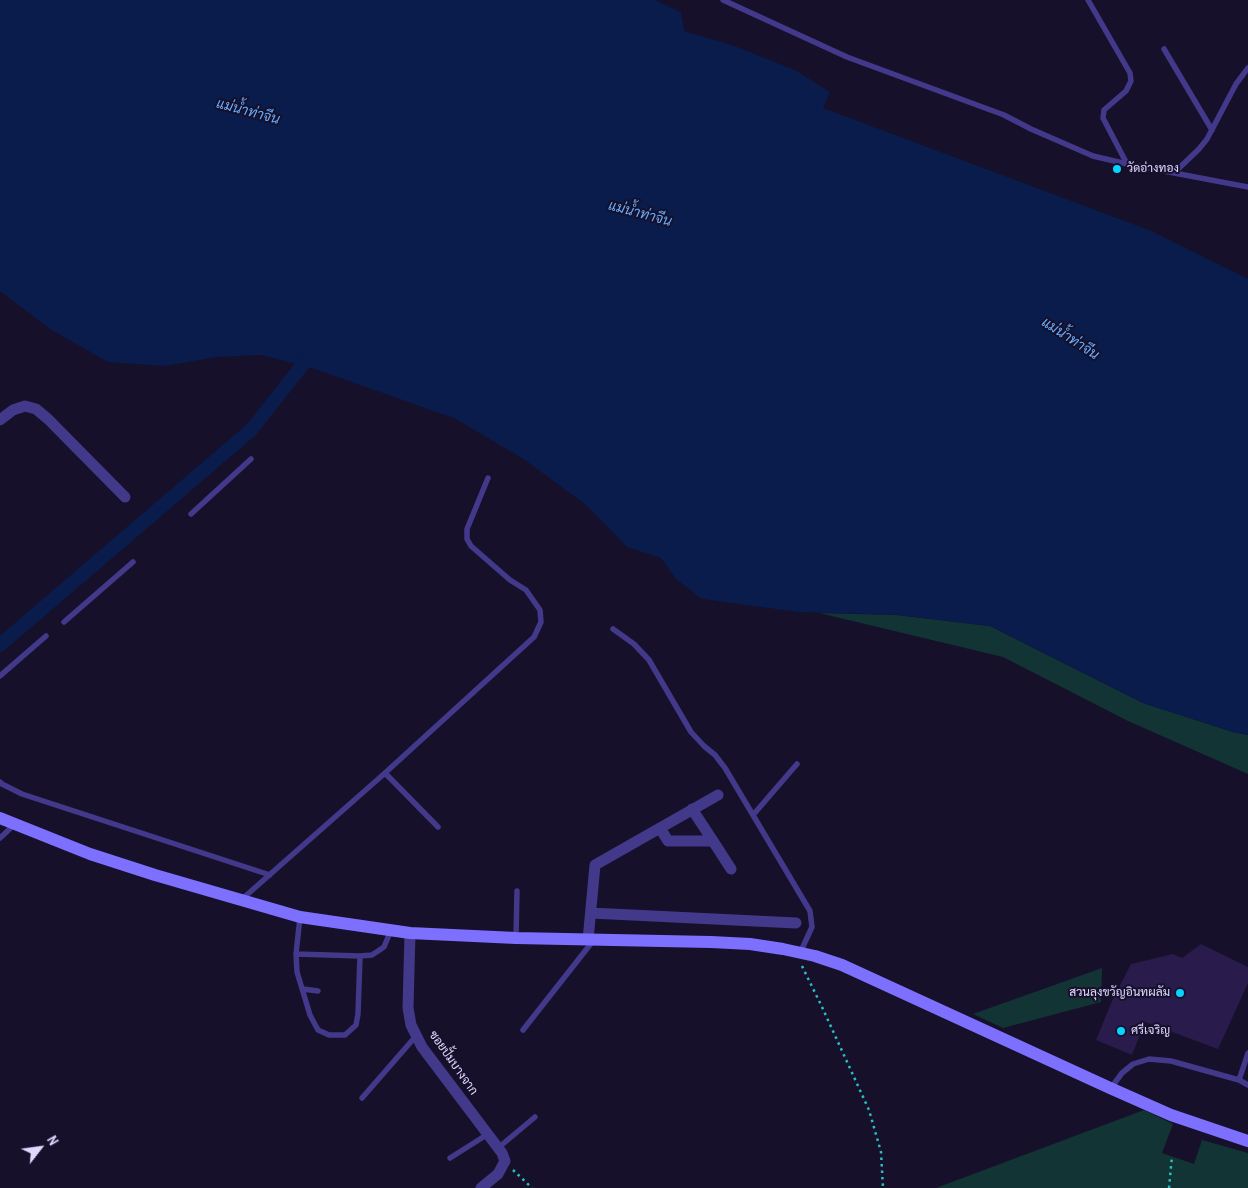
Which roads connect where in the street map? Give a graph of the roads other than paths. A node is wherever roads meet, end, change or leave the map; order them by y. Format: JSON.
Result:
{"nodes":[{"id":1,"x":723,"y":0,"type":"edge"},
{"id":2,"x":1088,"y":0,"type":"edge"},
{"id":3,"x":1164,"y":49,"type":"dead end"},
{"id":4,"x":1248,"y":68,"type":"edge"},
{"id":5,"x":1212,"y":130,"type":"junction"},
{"id":6,"x":1127,"y":164,"type":"junction"},
{"id":7,"x":1175,"y":172,"type":"junction"},
{"id":8,"x":1248,"y":187,"type":"edge"},
{"id":9,"x":0,"y":420,"type":"edge"},
{"id":10,"x":251,"y":460,"type":"dead end"},
{"id":11,"x":488,"y":478,"type":"dead end"},
{"id":12,"x":125,"y":497,"type":"dead end"},
{"id":13,"x":191,"y":514,"type":"dead end"},
{"id":14,"x":133,"y":562,"type":"dead end"},
{"id":15,"x":64,"y":622,"type":"dead end"},
{"id":16,"x":613,"y":629,"type":"dead end"},
{"id":17,"x":46,"y":636,"type":"dead end"},
{"id":18,"x":0,"y":676,"type":"edge"},
{"id":19,"x":797,"y":764,"type":"dead end"},
{"id":20,"x":385,"y":773,"type":"junction"},
{"id":21,"x":0,"y":782,"type":"edge"},
{"id":22,"x":718,"y":795,"type":"dead end"},
{"id":23,"x":692,"y":809,"type":"junction"},
{"id":24,"x":753,"y":815,"type":"junction"},
{"id":25,"x":0,"y":818,"type":"edge"},
{"id":26,"x":15,"y":824,"type":"junction"},
{"id":27,"x":438,"y":827,"type":"dead end"},
{"id":28,"x":660,"y":828,"type":"junction"},
{"id":29,"x":0,"y":838,"type":"edge"},
{"id":30,"x":713,"y":841,"type":"junction"},
{"id":31,"x":731,"y":869,"type":"dead end"},
{"id":32,"x":270,"y":874,"type":"junction"},
{"id":33,"x":517,"y":892,"type":"dead end"},
{"id":34,"x":241,"y":900,"type":"junction"},
{"id":35,"x":591,"y":913,"type":"junction"},
{"id":36,"x":300,"y":917,"type":"junction"},
{"id":37,"x":796,"y":923,"type":"dead end"},
{"id":38,"x":391,"y":930,"type":"junction"},
{"id":39,"x":410,"y":933,"type":"junction"},
{"id":40,"x":516,"y":938,"type":"junction"},
{"id":41,"x":591,"y":940,"type":"junction"},
{"id":42,"x":798,"y":952,"type":"junction"},
{"id":43,"x":296,"y":954,"type":"junction"},
{"id":44,"x":360,"y":956,"type":"junction"},
{"id":45,"x":303,"y":990,"type":"junction"},
{"id":46,"x":318,"y":991,"type":"dead end"},
{"id":47,"x":350,"y":993,"type":"dead end"},
{"id":48,"x":359,"y":994,"type":"junction"},
{"id":49,"x":523,"y":1030,"type":"dead end"},
{"id":50,"x":416,"y":1036,"type":"junction"},
{"id":51,"x":1248,"y":1053,"type":"edge"},
{"id":52,"x":1239,"y":1080,"type":"junction"},
{"id":53,"x":1248,"y":1085,"type":"edge"},
{"id":54,"x":1110,"y":1088,"type":"junction"},
{"id":55,"x":362,"y":1098,"type":"dead end"},
{"id":56,"x":535,"y":1117,"type":"dead end"},
{"id":57,"x":488,"y":1134,"type":"junction"},
{"id":58,"x":1248,"y":1141,"type":"edge"},
{"id":59,"x":498,"y":1148,"type":"junction"},
{"id":60,"x":450,"y":1158,"type":"dead end"},
{"id":61,"x":481,"y":1188,"type":"edge"}],
"edges":[{"from":1,"to":6,"type":"lane"},
{"from":2,"to":6,"type":"lane"},
{"from":3,"to":5,"type":"lane"},
{"from":4,"to":5,"type":"lane"},
{"from":5,"to":7,"type":"lane"},
{"from":6,"to":7,"type":"lane"},
{"from":7,"to":8,"type":"lane"},
{"from":9,"to":12,"type":"street"},
{"from":10,"to":13,"type":"lane"},
{"from":11,"to":20,"type":"lane"},
{"from":14,"to":15,"type":"lane"},
{"from":16,"to":24,"type":"lane"},
{"from":17,"to":18,"type":"lane"},
{"from":19,"to":24,"type":"lane"},
{"from":20,"to":27,"type":"lane"},
{"from":20,"to":32,"type":"lane"},
{"from":21,"to":32,"type":"lane"},
{"from":22,"to":23,"type":"street"},
{"from":23,"to":28,"type":"street"},
{"from":23,"to":30,"type":"street"},
{"from":24,"to":42,"type":"lane"},
{"from":25,"to":26,"type":"main road"},
{"from":26,"to":29,"type":"lane"},
{"from":26,"to":34,"type":"main road"},
{"from":28,"to":30,"type":"street"},
{"from":28,"to":35,"type":"street"},
{"from":30,"to":31,"type":"street"},
{"from":32,"to":34,"type":"lane"},
{"from":33,"to":40,"type":"lane"},
{"from":34,"to":36,"type":"main road"},
{"from":35,"to":37,"type":"street"},
{"from":35,"to":41,"type":"street"},
{"from":36,"to":38,"type":"main road"},
{"from":36,"to":43,"type":"lane"},
{"from":38,"to":39,"type":"main road"},
{"from":38,"to":44,"type":"lane"},
{"from":39,"to":40,"type":"main road"},
{"from":39,"to":50,"type":"street","name":"ซอยปั้มบางจาก"},
{"from":40,"to":41,"type":"main road"},
{"from":41,"to":42,"type":"main road"},
{"from":41,"to":49,"type":"lane"},
{"from":42,"to":54,"type":"main road"},
{"from":43,"to":44,"type":"lane"},
{"from":43,"to":45,"type":"lane"},
{"from":44,"to":48,"type":"lane"},
{"from":45,"to":46,"type":"lane"},
{"from":45,"to":48,"type":"lane"},
{"from":47,"to":48,"type":"lane"},
{"from":50,"to":55,"type":"lane"},
{"from":50,"to":57,"type":"street","name":"ซอยปั้มบางจาก"},
{"from":51,"to":52,"type":"lane"},
{"from":52,"to":53,"type":"lane"},
{"from":52,"to":54,"type":"lane"},
{"from":54,"to":58,"type":"main road"},
{"from":56,"to":59,"type":"lane"},
{"from":57,"to":59,"type":"street","name":"ซอยปั้มบางจาก"},
{"from":57,"to":60,"type":"lane"},
{"from":59,"to":61,"type":"street","name":"ซอยปั้มบางจาก"}]}
